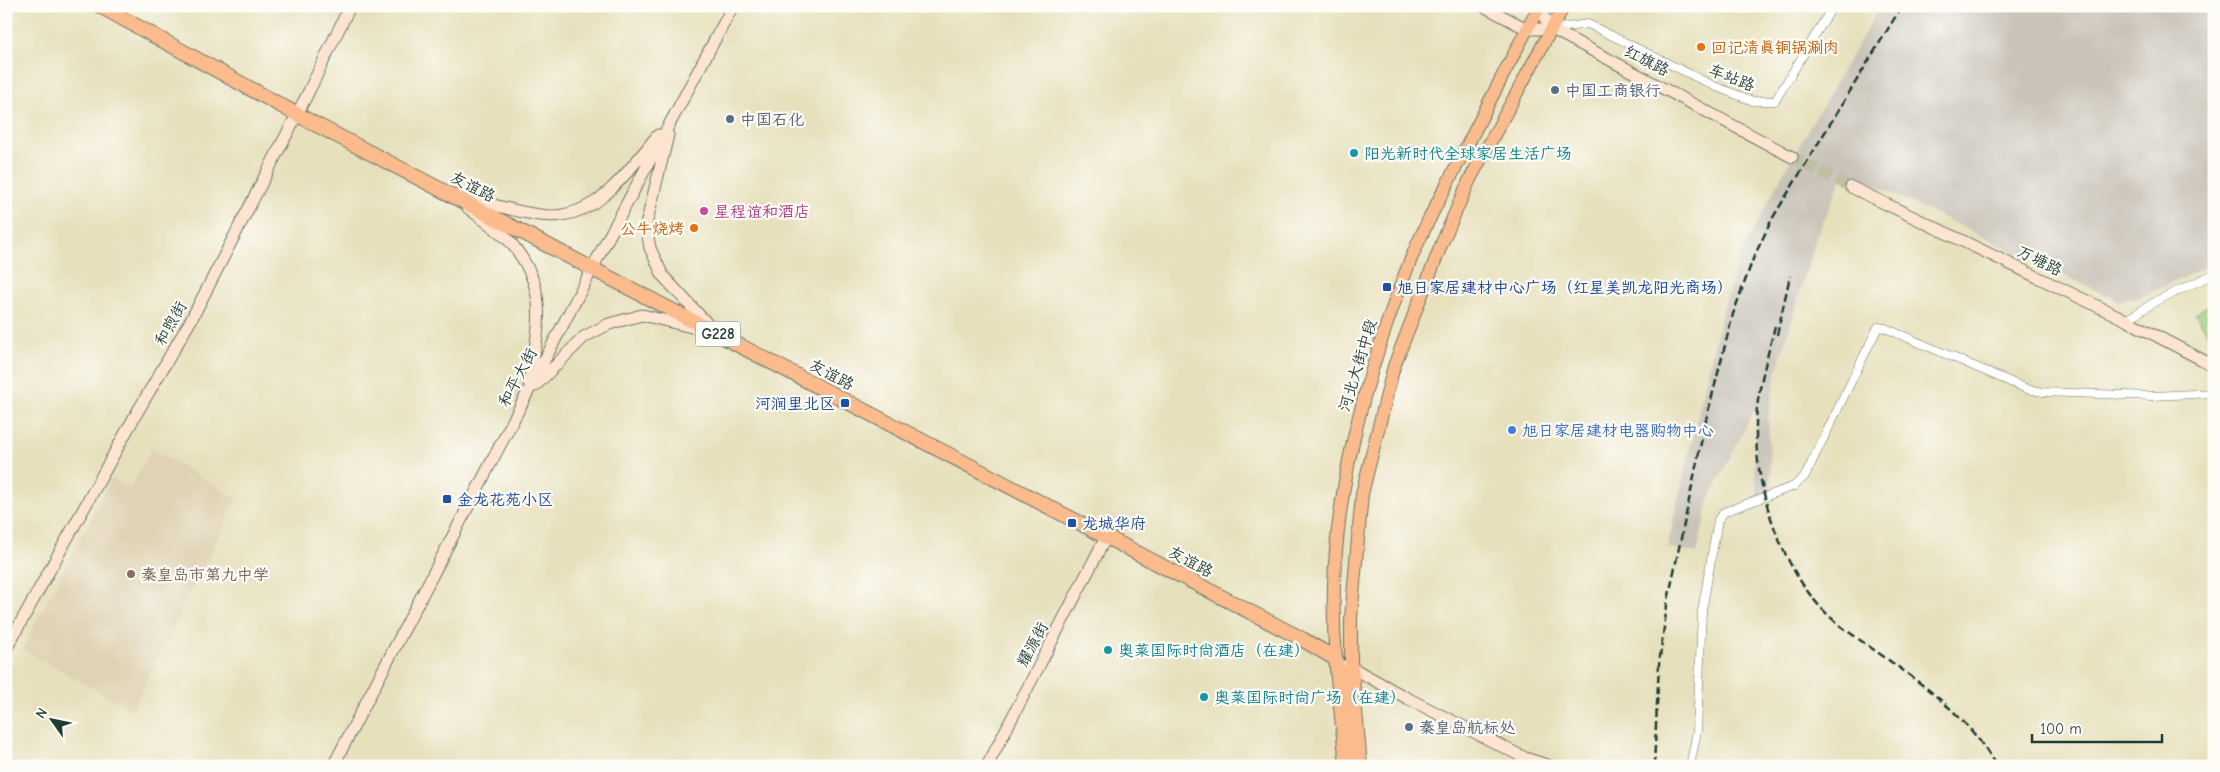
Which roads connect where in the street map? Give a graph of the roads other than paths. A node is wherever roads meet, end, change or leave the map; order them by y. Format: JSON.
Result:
{"nodes":[{"id":1,"x":100,"y":6,"type":"edge"},
{"id":2,"x":350,"y":6,"type":"edge"},
{"id":3,"x":734,"y":6,"type":"edge"},
{"id":4,"x":1483,"y":6,"type":"edge"},
{"id":5,"x":1564,"y":6,"type":"edge"},
{"id":6,"x":1833,"y":6,"type":"edge"},
{"id":7,"x":1537,"y":7,"type":"edge"},
{"id":8,"x":1528,"y":29,"type":"junction"},
{"id":9,"x":1552,"y":29,"type":"junction"},
{"id":10,"x":296,"y":114,"type":"junction"},
{"id":11,"x":672,"y":119,"type":"junction"},
{"id":12,"x":1792,"y":157,"type":"tunnel mouth"},
{"id":13,"x":1851,"y":187,"type":"tunnel mouth"},
{"id":14,"x":448,"y":193,"type":"junction"},
{"id":15,"x":593,"y":268,"type":"junction"},
{"id":16,"x":2214,"y":274,"type":"edge"},
{"id":17,"x":2126,"y":320,"type":"junction"},
{"id":18,"x":714,"y":332,"type":"junction"},
{"id":19,"x":2214,"y":366,"type":"edge"},
{"id":20,"x":2214,"y":393,"type":"edge"},
{"id":21,"x":527,"y":395,"type":"junction"},
{"id":22,"x":1106,"y":537,"type":"junction"},
{"id":23,"x":6,"y":650,"type":"edge"},
{"id":24,"x":1336,"y":659,"type":"junction"},
{"id":25,"x":1351,"y":667,"type":"junction"},
{"id":26,"x":334,"y":766,"type":"edge"},
{"id":27,"x":987,"y":766,"type":"edge"},
{"id":28,"x":1347,"y":766,"type":"edge"},
{"id":29,"x":1360,"y":766,"type":"edge"},
{"id":30,"x":1550,"y":766,"type":"edge"},
{"id":31,"x":1690,"y":766,"type":"edge"}],
"edges":[{"from":1,"to":10,"type":"highway","name":"友谊路","number":"G228"},
{"from":2,"to":10,"type":"main road","name":"和煦街"},
{"from":3,"to":11,"type":"main road","name":"和平大街"},
{"from":4,"to":8,"type":"main road","name":"红旗路"},
{"from":5,"to":9,"type":"main road"},
{"from":6,"to":9,"type":"street","name":"车站路"},
{"from":7,"to":8,"type":"main road","name":"河北大街中段"},
{"from":7,"to":9,"type":"main road"},
{"from":8,"to":9,"type":"main road","name":"红旗路"},
{"from":8,"to":24,"type":"main road","name":"河北大街中段"},
{"from":9,"to":12,"type":"main road","name":"红旗路"},
{"from":9,"to":25,"type":"main road"},
{"from":10,"to":14,"type":"highway","name":"友谊路","number":"G228"},
{"from":10,"to":23,"type":"main road","name":"和煦街"},
{"from":11,"to":14,"type":"main road"},
{"from":11,"to":15,"type":"main road","name":"和平大街"},
{"from":11,"to":18,"type":"main road"},
{"from":13,"to":17,"type":"main road","name":"万塘路"},
{"from":14,"to":15,"type":"highway","name":"友谊路","number":"G228"},
{"from":14,"to":21,"type":"main road"},
{"from":15,"to":18,"type":"highway","name":"友谊路","number":"G228"},
{"from":15,"to":21,"type":"main road","name":"和平大街"},
{"from":16,"to":17,"type":"street"},
{"from":17,"to":19,"type":"main road","name":"万塘路"},
{"from":18,"to":21,"type":"main road"},
{"from":18,"to":22,"type":"highway","name":"友谊路","number":"G228"},
{"from":20,"to":31,"type":"street"},
{"from":21,"to":26,"type":"main road","name":"和平大街"},
{"from":22,"to":24,"type":"highway","name":"友谊路","number":"G228"},
{"from":22,"to":27,"type":"main road","name":"耀源街"},
{"from":24,"to":25,"type":"main road","name":"友谊路"},
{"from":24,"to":28,"type":"highway","name":"河北大街中段"},
{"from":25,"to":29,"type":"highway"},
{"from":25,"to":30,"type":"main road","name":"友谊路"}]}
